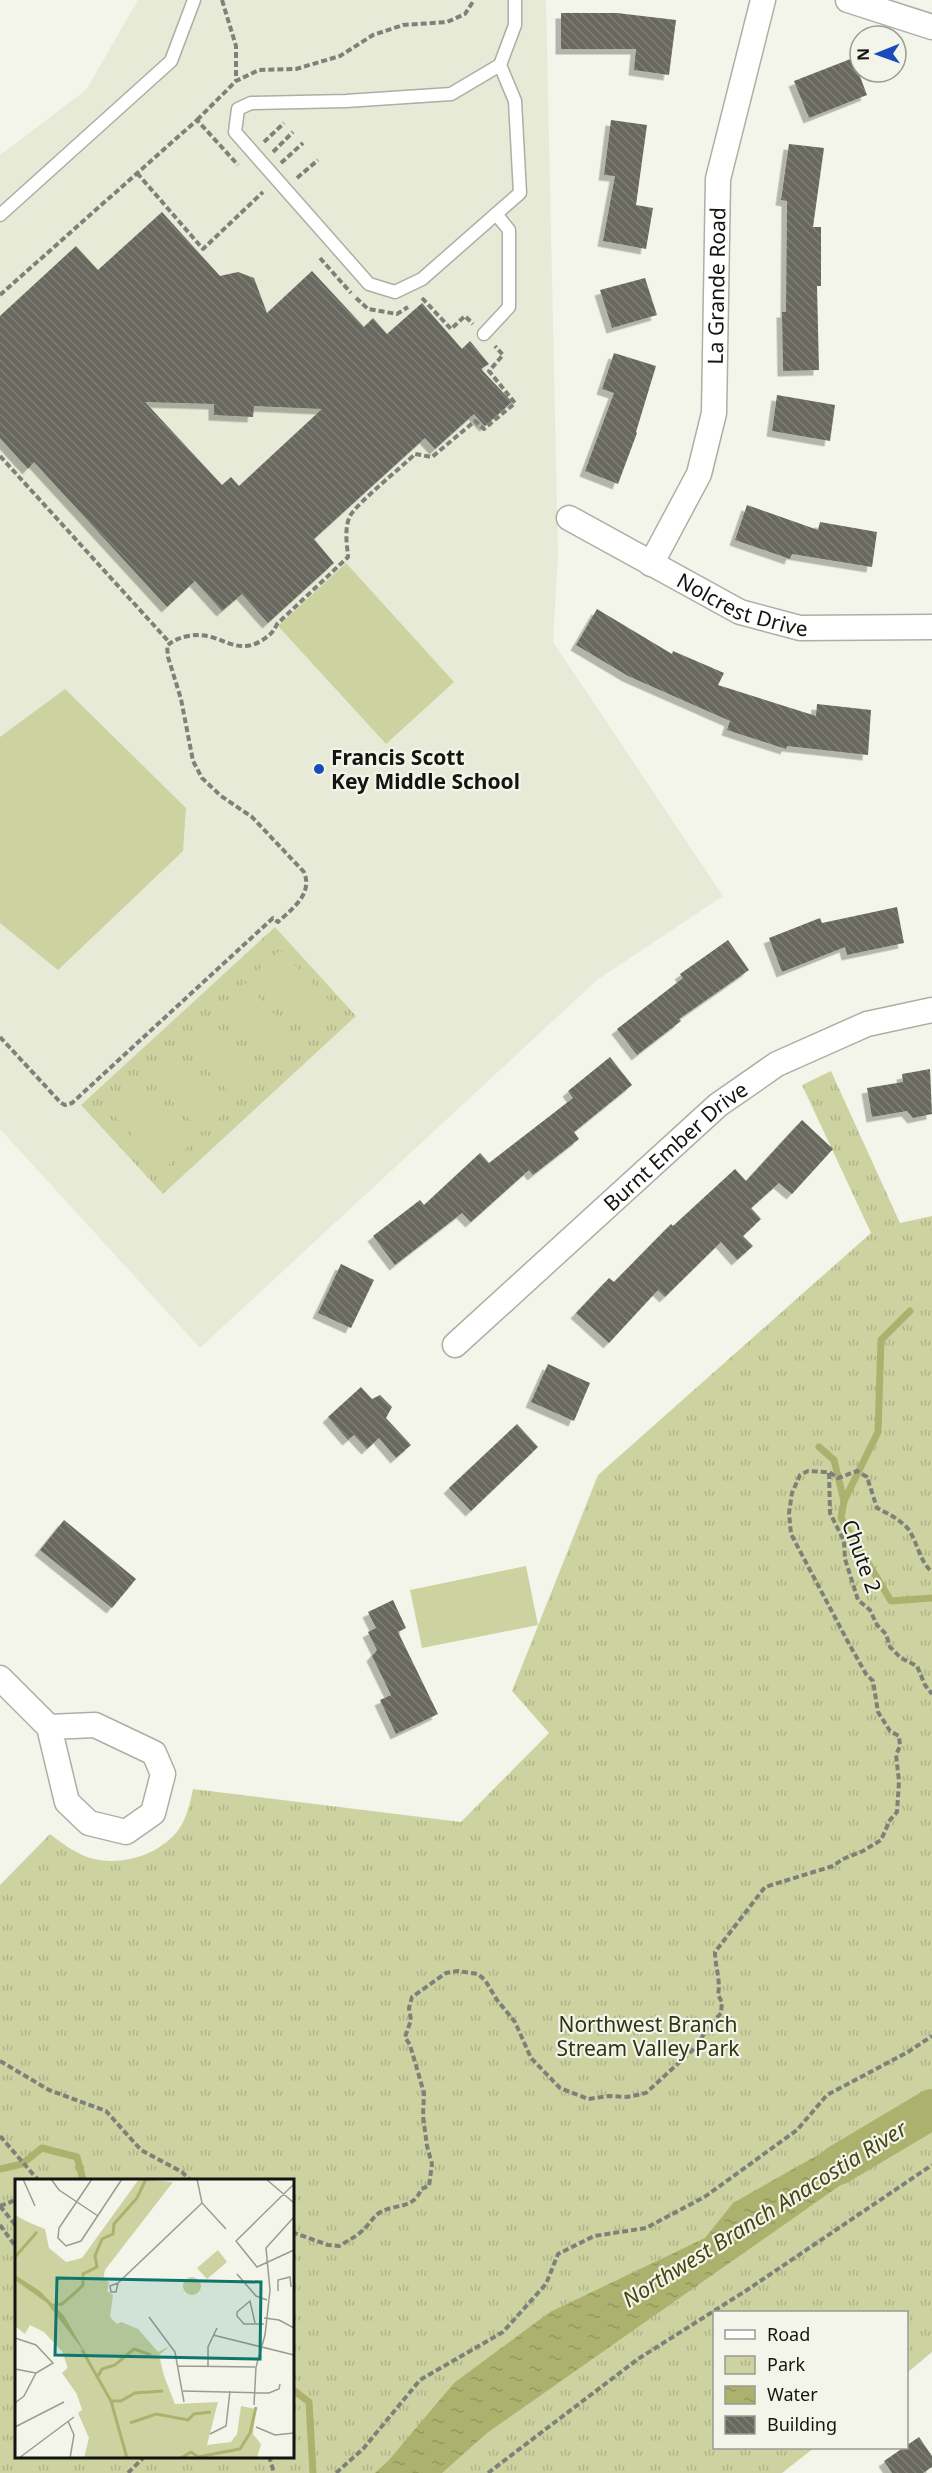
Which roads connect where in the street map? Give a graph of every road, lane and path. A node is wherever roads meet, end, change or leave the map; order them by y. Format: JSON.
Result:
{"nodes":[{"id":1,"x":194,"y":0,"type":"edge"},
{"id":2,"x":222,"y":0,"type":"edge"},
{"id":3,"x":474,"y":0,"type":"edge"},
{"id":4,"x":515,"y":0,"type":"edge"},
{"id":5,"x":763,"y":0,"type":"edge"},
{"id":6,"x":848,"y":0,"type":"edge"},
{"id":7,"x":932,"y":27,"type":"edge"},
{"id":8,"x":500,"y":65,"type":"junction"},
{"id":9,"x":236,"y":81,"type":"junction"},
{"id":10,"x":197,"y":120,"type":"junction"},
{"id":11,"x":284,"y":123,"type":"dead end"},
{"id":12,"x":293,"y":132,"type":"dead end"},
{"id":13,"x":303,"y":143,"type":"dead end"},
{"id":14,"x":261,"y":145,"type":"dead end"},
{"id":15,"x":270,"y":154,"type":"dead end"},
{"id":16,"x":318,"y":160,"type":"dead end"},
{"id":17,"x":279,"y":165,"type":"dead end"},
{"id":18,"x":242,"y":169,"type":"dead end"},
{"id":19,"x":137,"y":174,"type":"junction"},
{"id":20,"x":294,"y":181,"type":"dead end"},
{"id":21,"x":256,"y":185,"type":"dead end"},
{"id":22,"x":263,"y":192,"type":"junction"},
{"id":23,"x":270,"y":200,"type":"dead end"},
{"id":24,"x":496,"y":214,"type":"junction"},
{"id":25,"x":0,"y":215,"type":"edge"},
{"id":26,"x":315,"y":252,"type":"dead end"},
{"id":27,"x":0,"y":295,"type":"edge"},
{"id":28,"x":484,"y":334,"type":"junction"},
{"id":29,"x":0,"y":456,"type":"edge"},
{"id":30,"x":569,"y":518,"type":"dead end"},
{"id":31,"x":651,"y":564,"type":"junction"},
{"id":32,"x":932,"y":627,"type":"edge"},
{"id":33,"x":170,"y":643,"type":"junction"},
{"id":34,"x":932,"y":1010,"type":"edge"},
{"id":35,"x":0,"y":1037,"type":"edge"},
{"id":36,"x":455,"y":1345,"type":"dead end"},
{"id":37,"x":829,"y":1472,"type":"junction"},
{"id":38,"x":932,"y":1572,"type":"edge"},
{"id":39,"x":0,"y":1678,"type":"edge"},
{"id":40,"x":932,"y":1694,"type":"edge"},
{"id":41,"x":49,"y":1727,"type":"junction"},
{"id":42,"x":932,"y":2036,"type":"edge"},
{"id":43,"x":0,"y":2061,"type":"edge"},
{"id":44,"x":0,"y":2136,"type":"edge"},
{"id":45,"x":932,"y":2165,"type":"edge"},
{"id":46,"x":36,"y":2179,"type":"edge"},
{"id":47,"x":188,"y":2179,"type":"edge"},
{"id":48,"x":15,"y":2200,"type":"edge"},
{"id":49,"x":0,"y":2206,"type":"edge"},
{"id":50,"x":0,"y":2225,"type":"edge"},
{"id":51,"x":15,"y":2225,"type":"edge"},
{"id":52,"x":294,"y":2233,"type":"edge"},
{"id":53,"x":15,"y":2246,"type":"edge"},
{"id":54,"x":713,"y":2311,"type":"edge"},
{"id":55,"x":713,"y":2311,"type":"edge"},
{"id":56,"x":144,"y":2458,"type":"edge"},
{"id":57,"x":269,"y":2458,"type":"edge"},
{"id":58,"x":128,"y":2473,"type":"edge"},
{"id":59,"x":274,"y":2473,"type":"edge"},
{"id":60,"x":336,"y":2473,"type":"edge"},
{"id":61,"x":488,"y":2473,"type":"edge"}],
"edges":[{"from":1,"to":25,"type":"lane"},
{"from":2,"to":9,"type":"path"},
{"from":3,"to":9,"type":"path"},
{"from":4,"to":8,"type":"lane"},
{"from":5,"to":31,"type":"street","name":"La Grande Road"},
{"from":6,"to":7,"type":"street"},
{"from":8,"to":24,"type":"lane"},
{"from":8,"to":24,"type":"lane"},
{"from":9,"to":10,"type":"path"},
{"from":10,"to":18,"type":"path"},
{"from":10,"to":19,"type":"path"},
{"from":11,"to":14,"type":"path"},
{"from":12,"to":15,"type":"path"},
{"from":13,"to":17,"type":"path"},
{"from":16,"to":20,"type":"path"},
{"from":19,"to":22,"type":"path"},
{"from":19,"to":27,"type":"path"},
{"from":21,"to":22,"type":"path"},
{"from":22,"to":23,"type":"path"},
{"from":24,"to":28,"type":"lane"},
{"from":26,"to":28,"type":"path"},
{"from":28,"to":33,"type":"path"},
{"from":29,"to":33,"type":"path"},
{"from":30,"to":31,"type":"street","name":"Nolcrest Drive"},
{"from":31,"to":32,"type":"street","name":"Nolcrest Drive"},
{"from":33,"to":35,"type":"path"},
{"from":34,"to":36,"type":"street","name":"Burnt Ember Drive"},
{"from":37,"to":38,"type":"path"},
{"from":37,"to":40,"type":"path","name":"Chute 2"},
{"from":37,"to":52,"type":"path"},
{"from":39,"to":41,"type":"street"},
{"from":41,"to":41,"type":"street"},
{"from":42,"to":60,"type":"path"},
{"from":43,"to":47,"type":"path"},
{"from":44,"to":46,"type":"path"},
{"from":45,"to":54,"type":"path"},
{"from":48,"to":49,"type":"path"},
{"from":49,"to":51,"type":"path"},
{"from":50,"to":53,"type":"path"},
{"from":55,"to":61,"type":"path"},
{"from":56,"to":58,"type":"path"},
{"from":57,"to":59,"type":"path"}]}
